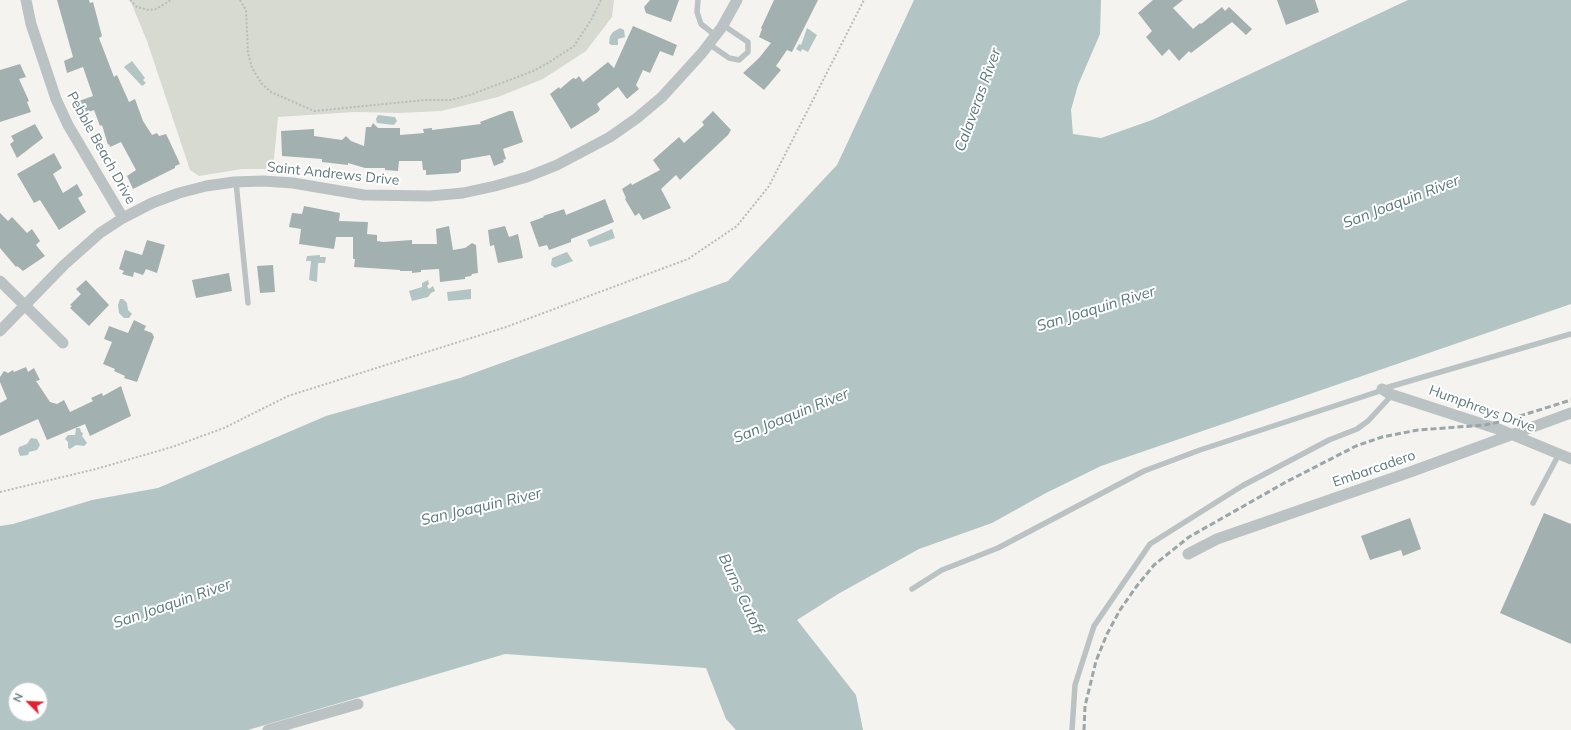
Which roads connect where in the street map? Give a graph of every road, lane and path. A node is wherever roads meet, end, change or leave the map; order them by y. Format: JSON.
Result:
{"nodes":[{"id":1,"x":26,"y":0,"type":"edge"},
{"id":2,"x":130,"y":0,"type":"edge"},
{"id":3,"x":171,"y":0,"type":"edge"},
{"id":4,"x":240,"y":0,"type":"edge"},
{"id":5,"x":601,"y":0,"type":"edge"},
{"id":6,"x":698,"y":0,"type":"edge"},
{"id":7,"x":737,"y":0,"type":"edge"},
{"id":8,"x":864,"y":0,"type":"edge"},
{"id":9,"x":722,"y":25,"type":"junction"},
{"id":10,"x":712,"y":40,"type":"junction"},
{"id":11,"x":236,"y":182,"type":"junction"},
{"id":12,"x":123,"y":218,"type":"junction"},
{"id":13,"x":0,"y":281,"type":"edge"},
{"id":14,"x":248,"y":303,"type":"dead end"},
{"id":15,"x":26,"y":306,"type":"junction"},
{"id":16,"x":0,"y":331,"type":"edge"},
{"id":17,"x":1571,"y":334,"type":"edge"},
{"id":18,"x":63,"y":343,"type":"dead end"},
{"id":19,"x":1382,"y":389,"type":"junction"},
{"id":20,"x":1392,"y":395,"type":"junction"},
{"id":21,"x":1571,"y":413,"type":"edge"},
{"id":22,"x":1512,"y":436,"type":"junction"},
{"id":23,"x":1559,"y":454,"type":"junction"},
{"id":24,"x":1571,"y":459,"type":"edge"},
{"id":25,"x":0,"y":492,"type":"edge"},
{"id":26,"x":1533,"y":503,"type":"dead end"},
{"id":27,"x":1188,"y":554,"type":"dead end"},
{"id":28,"x":912,"y":589,"type":"dead end"},
{"id":29,"x":358,"y":704,"type":"dead end"},
{"id":30,"x":268,"y":730,"type":"edge"},
{"id":31,"x":1072,"y":730,"type":"edge"}],
"edges":[{"from":1,"to":12,"type":"street","name":"Pebble Beach Drive"},
{"from":2,"to":3,"type":"path"},
{"from":4,"to":5,"type":"path"},
{"from":6,"to":10,"type":"lane"},
{"from":7,"to":9,"type":"street","name":"Saint Andrews Drive"},
{"from":8,"to":25,"type":"path"},
{"from":9,"to":10,"type":"street","name":"Saint Andrews Drive"},
{"from":9,"to":10,"type":"lane"},
{"from":10,"to":11,"type":"street","name":"Saint Andrews Drive"},
{"from":11,"to":12,"type":"street","name":"Saint Andrews Drive"},
{"from":11,"to":14,"type":"lane"},
{"from":12,"to":15,"type":"street","name":"Saint Andrews Drive"},
{"from":13,"to":15,"type":"street"},
{"from":15,"to":16,"type":"street","name":"Saint Andrews Drive"},
{"from":15,"to":18,"type":"street"},
{"from":17,"to":19,"type":"lane"},
{"from":19,"to":20,"type":"street","name":"Humphreys Drive"},
{"from":19,"to":28,"type":"lane"},
{"from":20,"to":22,"type":"street","name":"Humphreys Drive"},
{"from":20,"to":31,"type":"lane"},
{"from":21,"to":22,"type":"street","name":"Embarcadero"},
{"from":22,"to":23,"type":"street","name":"Humphreys Drive"},
{"from":22,"to":27,"type":"street","name":"Embarcadero"},
{"from":23,"to":24,"type":"street","name":"Humphreys Drive"},
{"from":23,"to":26,"type":"lane"},
{"from":29,"to":30,"type":"street"}]}
